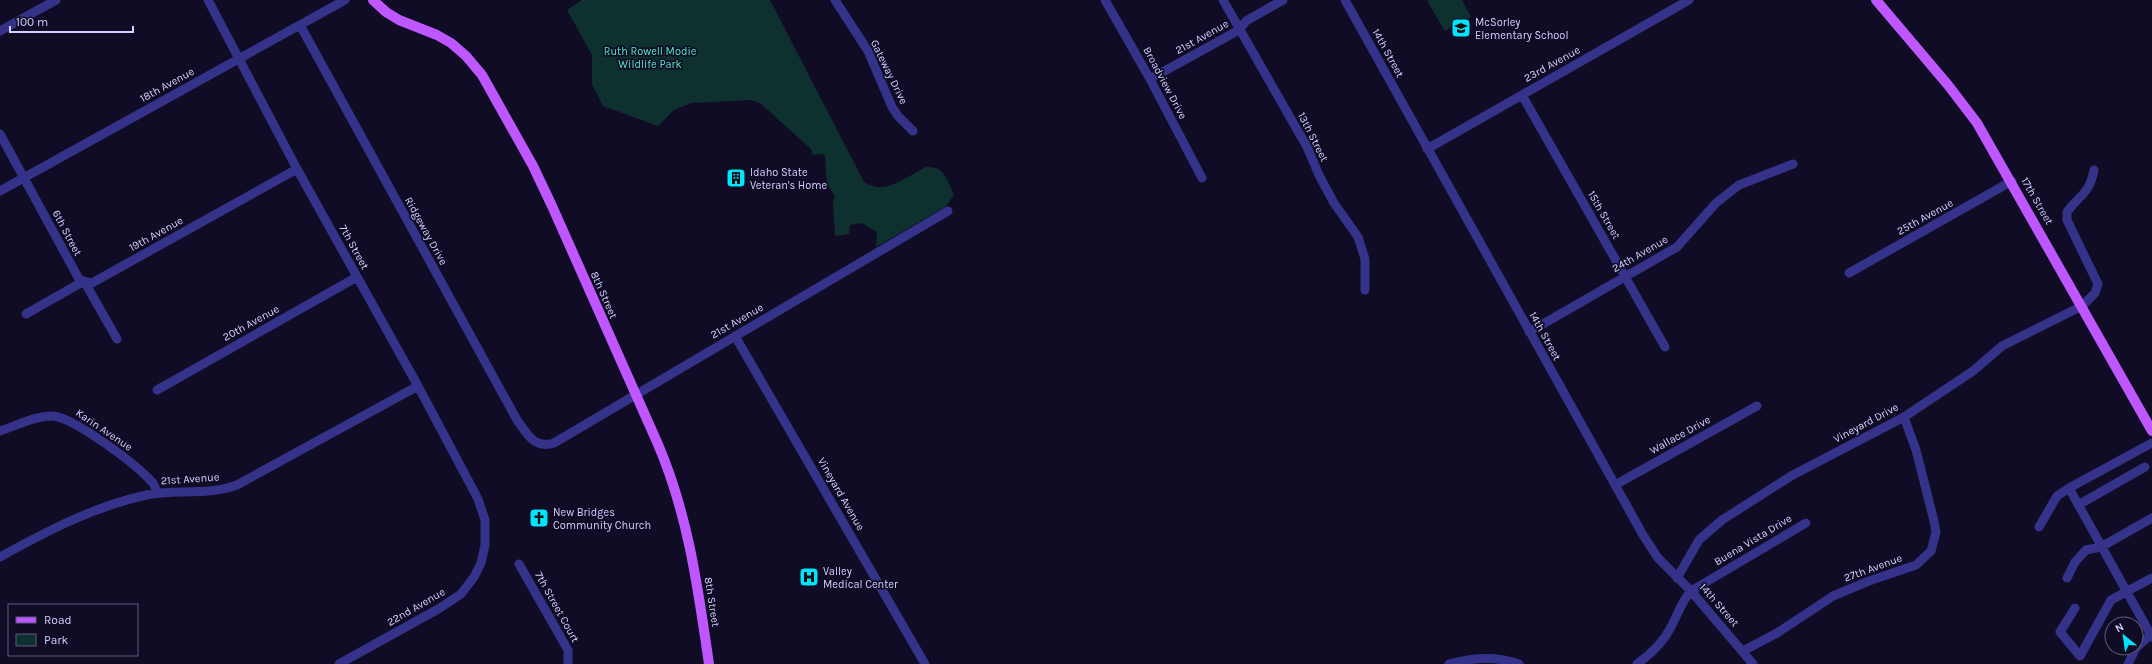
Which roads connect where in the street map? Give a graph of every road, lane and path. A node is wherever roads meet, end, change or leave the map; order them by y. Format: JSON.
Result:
{"nodes":[{"id":1,"x":56,"y":0,"type":"edge"},
{"id":2,"x":208,"y":0,"type":"edge"},
{"id":3,"x":345,"y":0,"type":"edge"},
{"id":4,"x":373,"y":0,"type":"edge"},
{"id":5,"x":835,"y":0,"type":"edge"},
{"id":6,"x":1105,"y":0,"type":"edge"},
{"id":7,"x":1223,"y":0,"type":"edge"},
{"id":8,"x":1283,"y":0,"type":"edge"},
{"id":9,"x":1345,"y":0,"type":"edge"},
{"id":10,"x":1689,"y":0,"type":"edge"},
{"id":11,"x":1876,"y":0,"type":"edge"},
{"id":12,"x":300,"y":25,"type":"junction"},
{"id":13,"x":1239,"y":30,"type":"junction"},
{"id":14,"x":0,"y":31,"type":"edge"},
{"id":15,"x":240,"y":58,"type":"junction"},
{"id":16,"x":1150,"y":79,"type":"junction"},
{"id":17,"x":1522,"y":95,"type":"junction"},
{"id":18,"x":913,"y":131,"type":"dead end"},
{"id":19,"x":0,"y":134,"type":"edge"},
{"id":20,"x":1427,"y":149,"type":"junction"},
{"id":21,"x":1793,"y":164,"type":"dead end"},
{"id":22,"x":297,"y":169,"type":"junction"},
{"id":23,"x":2094,"y":170,"type":"dead end"},
{"id":24,"x":24,"y":178,"type":"junction"},
{"id":25,"x":1202,"y":178,"type":"dead end"},
{"id":26,"x":2012,"y":181,"type":"junction"},
{"id":27,"x":0,"y":191,"type":"edge"},
{"id":28,"x":948,"y":211,"type":"dead end"},
{"id":29,"x":1849,"y":273,"type":"dead end"},
{"id":30,"x":357,"y":277,"type":"junction"},
{"id":31,"x":1625,"y":277,"type":"junction"},
{"id":32,"x":84,"y":281,"type":"junction"},
{"id":33,"x":1365,"y":290,"type":"dead end"},
{"id":34,"x":2082,"y":306,"type":"junction"},
{"id":35,"x":26,"y":314,"type":"dead end"},
{"id":36,"x":1529,"y":332,"type":"junction"},
{"id":37,"x":735,"y":336,"type":"junction"},
{"id":38,"x":117,"y":339,"type":"dead end"},
{"id":39,"x":1665,"y":347,"type":"dead end"},
{"id":40,"x":418,"y":386,"type":"junction"},
{"id":41,"x":157,"y":390,"type":"dead end"},
{"id":42,"x":635,"y":395,"type":"junction"},
{"id":43,"x":1757,"y":406,"type":"dead end"},
{"id":44,"x":1904,"y":417,"type":"junction"},
{"id":45,"x":0,"y":431,"type":"edge"},
{"id":46,"x":2152,"y":431,"type":"edge"},
{"id":47,"x":2152,"y":443,"type":"edge"},
{"id":48,"x":537,"y":444,"type":"joint"},
{"id":49,"x":2145,"y":467,"type":"dead end"},
{"id":50,"x":1615,"y":485,"type":"junction"},
{"id":51,"x":2068,"y":488,"type":"junction"},
{"id":52,"x":157,"y":493,"type":"junction"},
{"id":53,"x":481,"y":504,"type":"joint"},
{"id":54,"x":2078,"y":505,"type":"junction"},
{"id":55,"x":2152,"y":518,"type":"edge"},
{"id":56,"x":1806,"y":523,"type":"dead end"},
{"id":57,"x":2039,"y":527,"type":"dead end"},
{"id":58,"x":2101,"y":547,"type":"junction"},
{"id":59,"x":0,"y":557,"type":"edge"},
{"id":60,"x":519,"y":564,"type":"dead end"},
{"id":61,"x":1677,"y":578,"type":"junction"},
{"id":62,"x":2067,"y":578,"type":"dead end"},
{"id":63,"x":2152,"y":578,"type":"edge"},
{"id":64,"x":1691,"y":591,"type":"junction"},
{"id":65,"x":2127,"y":592,"type":"junction"},
{"id":66,"x":2075,"y":608,"type":"dead end"},
{"id":67,"x":2151,"y":635,"type":"edge"},
{"id":68,"x":1743,"y":651,"type":"junction"},
{"id":69,"x":568,"y":663,"type":"edge"},
{"id":70,"x":339,"y":664,"type":"edge"},
{"id":71,"x":709,"y":664,"type":"edge"},
{"id":72,"x":925,"y":664,"type":"edge"},
{"id":73,"x":1449,"y":664,"type":"edge"},
{"id":74,"x":1519,"y":664,"type":"edge"},
{"id":75,"x":1637,"y":664,"type":"edge"},
{"id":76,"x":1754,"y":664,"type":"edge"},
{"id":77,"x":2128,"y":664,"type":"edge"}],
"edges":[{"from":1,"to":14,"type":"street"},
{"from":2,"to":15,"type":"street","name":"7th Street"},
{"from":3,"to":12,"type":"street","name":"18th Avenue"},
{"from":4,"to":42,"type":"main road","name":"8th Street"},
{"from":5,"to":18,"type":"street","name":"Gateway Drive"},
{"from":6,"to":16,"type":"street","name":"Broadview Drive"},
{"from":7,"to":13,"type":"street","name":"13th Street"},
{"from":8,"to":13,"type":"street","name":"21st Avenue"},
{"from":9,"to":20,"type":"street","name":"14th Street"},
{"from":10,"to":17,"type":"street","name":"23rd Avenue"},
{"from":11,"to":26,"type":"main road","name":"17th Street"},
{"from":12,"to":15,"type":"street","name":"18th Avenue"},
{"from":12,"to":48,"type":"street","name":"Ridgeway Drive"},
{"from":13,"to":16,"type":"street","name":"21st Avenue"},
{"from":13,"to":33,"type":"street","name":"13th Street"},
{"from":15,"to":22,"type":"street","name":"7th Street"},
{"from":15,"to":24,"type":"street","name":"18th Avenue"},
{"from":16,"to":25,"type":"street","name":"Broadview Drive"},
{"from":17,"to":20,"type":"street","name":"23rd Avenue"},
{"from":17,"to":31,"type":"street","name":"15th Street"},
{"from":19,"to":24,"type":"street","name":"6th Street"},
{"from":20,"to":36,"type":"street","name":"14th Street"},
{"from":21,"to":31,"type":"street","name":"24th Avenue"},
{"from":22,"to":30,"type":"street","name":"7th Street"},
{"from":22,"to":32,"type":"street","name":"19th Avenue"},
{"from":23,"to":34,"type":"street"},
{"from":24,"to":27,"type":"street","name":"18th Avenue"},
{"from":24,"to":32,"type":"street","name":"6th Street"},
{"from":26,"to":29,"type":"street","name":"25th Avenue"},
{"from":26,"to":34,"type":"main road","name":"17th Street"},
{"from":28,"to":37,"type":"street","name":"21st Avenue"},
{"from":30,"to":40,"type":"street","name":"7th Street"},
{"from":30,"to":41,"type":"street","name":"20th Avenue"},
{"from":31,"to":36,"type":"street","name":"24th Avenue"},
{"from":31,"to":39,"type":"street","name":"15th Street"},
{"from":32,"to":35,"type":"street","name":"19th Avenue"},
{"from":32,"to":38,"type":"street","name":"6th Street"},
{"from":34,"to":44,"type":"street","name":"Vineyard Drive"},
{"from":34,"to":46,"type":"main road","name":"17th Street"},
{"from":36,"to":50,"type":"street","name":"14th Street"},
{"from":37,"to":42,"type":"street","name":"21st Avenue"},
{"from":37,"to":72,"type":"street","name":"Vineyard Avenue"},
{"from":40,"to":52,"type":"street","name":"21st Avenue"},
{"from":40,"to":53,"type":"street","name":"7th Street"},
{"from":42,"to":48,"type":"street","name":"21st Avenue"},
{"from":42,"to":71,"type":"main road","name":"8th Street"},
{"from":43,"to":50,"type":"street","name":"Wallace Drive"},
{"from":44,"to":61,"type":"street","name":"Vineyard Drive"},
{"from":44,"to":68,"type":"street","name":"27th Avenue"},
{"from":45,"to":52,"type":"street","name":"Karin Avenue"},
{"from":47,"to":51,"type":"street"},
{"from":49,"to":54,"type":"street"},
{"from":50,"to":61,"type":"street","name":"14th Street"},
{"from":51,"to":54,"type":"street"},
{"from":51,"to":57,"type":"street"},
{"from":52,"to":59,"type":"street","name":"21st Avenue"},
{"from":53,"to":70,"type":"street","name":"22nd Avenue"},
{"from":54,"to":58,"type":"street"},
{"from":55,"to":58,"type":"street"},
{"from":56,"to":64,"type":"street","name":"Buena Vista Drive"},
{"from":58,"to":62,"type":"street"},
{"from":58,"to":65,"type":"street"},
{"from":60,"to":69,"type":"street","name":"7th Street Court"},
{"from":61,"to":64,"type":"street","name":"14th Street"},
{"from":63,"to":65,"type":"street"},
{"from":64,"to":68,"type":"street","name":"14th Street"},
{"from":64,"to":75,"type":"street"},
{"from":65,"to":66,"type":"street"},
{"from":65,"to":67,"type":"street"},
{"from":67,"to":77,"type":"street"},
{"from":68,"to":76,"type":"street","name":"14th Street"},
{"from":73,"to":74,"type":"street"}]}
